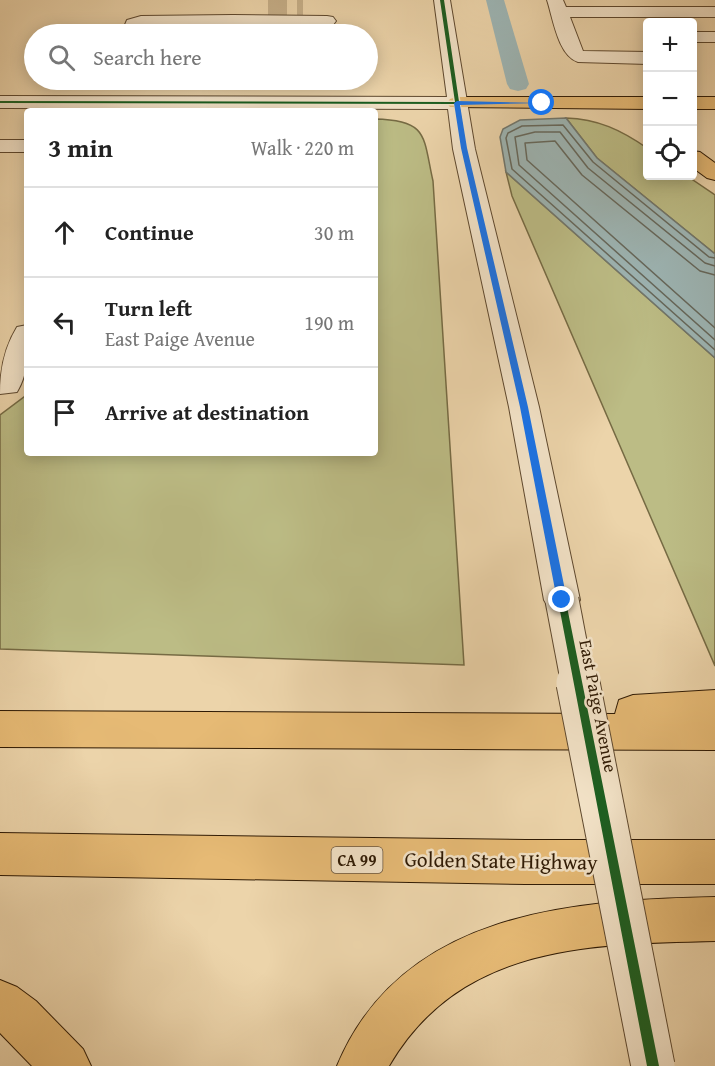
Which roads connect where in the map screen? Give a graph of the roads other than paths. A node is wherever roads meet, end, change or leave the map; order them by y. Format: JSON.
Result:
{"nodes":[{"id":1,"x":442,"y":0,"type":"edge"},
{"id":2,"x":557,"y":6,"type":"edge"},
{"id":3,"x":268,"y":9,"type":"tunnel mouth"},
{"id":4,"x":303,"y":9,"type":"tunnel mouth"},
{"id":5,"x":715,"y":12,"type":"edge"},
{"id":6,"x":234,"y":17,"type":"edge"},
{"id":7,"x":133,"y":24,"type":"edge"},
{"id":8,"x":293,"y":24,"type":"tunnel mouth"},
{"id":9,"x":327,"y":24,"type":"edge"},
{"id":10,"x":568,"y":37,"type":"junction"},
{"id":11,"x":591,"y":37,"type":"dead end"},
{"id":12,"x":697,"y":37,"type":"edge"},
{"id":13,"x":715,"y":37,"type":"edge"},
{"id":14,"x":643,"y":58,"type":"edge"},
{"id":15,"x":117,"y":99,"type":"edge"},
{"id":16,"x":0,"y":102,"type":"edge"},
{"id":17,"x":457,"y":103,"type":"junction"},
{"id":18,"x":643,"y":103,"type":"edge"},
{"id":19,"x":697,"y":103,"type":"edge"},
{"id":20,"x":715,"y":103,"type":"edge"},
{"id":21,"x":0,"y":146,"type":"edge"},
{"id":22,"x":24,"y":146,"type":"edge"},
{"id":23,"x":0,"y":328,"type":"edge"},
{"id":24,"x":24,"y":331,"type":"edge"},
{"id":25,"x":24,"y":340,"type":"edge"},
{"id":26,"x":12,"y":374,"type":"edge"},
{"id":27,"x":715,"y":707,"type":"edge"},
{"id":28,"x":0,"y":729,"type":"edge"},
{"id":29,"x":326,"y":731,"type":"junction"},
{"id":30,"x":715,"y":732,"type":"edge"},
{"id":31,"x":0,"y":854,"type":"edge"},
{"id":32,"x":715,"y":862,"type":"edge"},
{"id":33,"x":715,"y":919,"type":"edge"},
{"id":34,"x":0,"y":1004,"type":"edge"},
{"id":35,"x":66,"y":1066,"type":"edge"},
{"id":36,"x":362,"y":1066,"type":"edge"},
{"id":37,"x":653,"y":1066,"type":"edge"}],
"edges":[{"from":1,"to":17,"type":"street","name":"East Paige Avenue"},
{"from":2,"to":5,"type":"street"},
{"from":2,"to":10,"type":"street"},
{"from":3,"to":6,"type":"street"},
{"from":4,"to":9,"type":"street"},
{"from":6,"to":7,"type":"street"},
{"from":6,"to":8,"type":"street"},
{"from":10,"to":11,"type":"street"},
{"from":10,"to":14,"type":"street"},
{"from":12,"to":13,"type":"street"},
{"from":15,"to":16,"type":"street"},
{"from":15,"to":17,"type":"street"},
{"from":17,"to":18,"type":"main road"},
{"from":17,"to":37,"type":"street","name":"East Paige Avenue","bridge":true},
{"from":19,"to":20,"type":"main road"},
{"from":21,"to":22,"type":"street"},
{"from":23,"to":24,"type":"street"},
{"from":25,"to":26,"type":"street"},
{"from":27,"to":29,"type":"main road"},
{"from":28,"to":29,"type":"main road"},
{"from":29,"to":30,"type":"main road"},
{"from":31,"to":32,"type":"main road","name":"Golden State Highway","number":"CA 99"},
{"from":33,"to":36,"type":"main road"},
{"from":34,"to":35,"type":"main road"}]}
